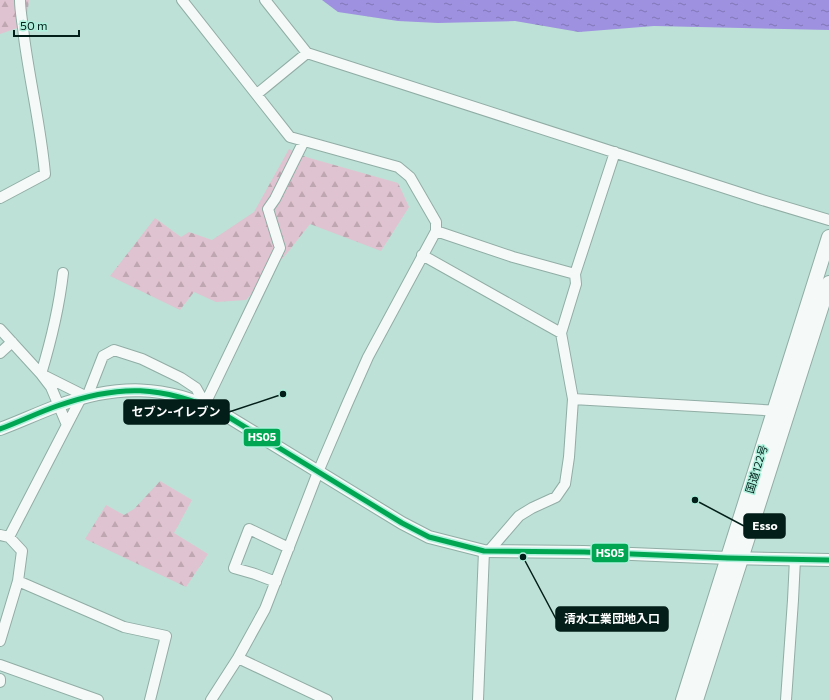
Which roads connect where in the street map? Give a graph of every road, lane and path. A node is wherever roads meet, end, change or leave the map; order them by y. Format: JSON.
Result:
{"nodes":[{"id":1,"x":20,"y":0,"type":"edge"},
{"id":2,"x":182,"y":0,"type":"edge"},
{"id":3,"x":265,"y":0,"type":"edge"},
{"id":4,"x":307,"y":53,"type":"junction"},
{"id":5,"x":257,"y":94,"type":"junction"},
{"id":6,"x":304,"y":140,"type":"junction"},
{"id":7,"x":615,"y":152,"type":"junction"},
{"id":8,"x":0,"y":198,"type":"edge"},
{"id":9,"x":829,"y":220,"type":"edge"},
{"id":10,"x":436,"y":231,"type":"junction"},
{"id":11,"x":829,"y":237,"type":"edge"},
{"id":12,"x":422,"y":256,"type":"junction"},
{"id":13,"x":63,"y":273,"type":"dead end"},
{"id":14,"x":575,"y":274,"type":"junction"},
{"id":15,"x":829,"y":283,"type":"edge"},
{"id":16,"x":0,"y":329,"type":"edge"},
{"id":17,"x":561,"y":333,"type":"junction"},
{"id":18,"x":12,"y":342,"type":"junction"},
{"id":19,"x":0,"y":353,"type":"edge"},
{"id":20,"x":41,"y":374,"type":"junction"},
{"id":21,"x":84,"y":398,"type":"junction"},
{"id":22,"x":573,"y":399,"type":"junction"},
{"id":23,"x":205,"y":404,"type":"junction"},
{"id":24,"x":58,"y":406,"type":"junction"},
{"id":25,"x":781,"y":411,"type":"junction"},
{"id":26,"x":67,"y":425,"type":"junction"},
{"id":27,"x":0,"y":428,"type":"edge"},
{"id":28,"x":318,"y":472,"type":"junction"},
{"id":29,"x":4,"y":536,"type":"edge"},
{"id":30,"x":289,"y":548,"type":"junction"},
{"id":31,"x":486,"y":551,"type":"junction"},
{"id":32,"x":735,"y":558,"type":"junction"},
{"id":33,"x":795,"y":559,"type":"junction"},
{"id":34,"x":829,"y":560,"type":"edge"},
{"id":35,"x":18,"y":581,"type":"junction"},
{"id":36,"x":276,"y":582,"type":"junction"},
{"id":37,"x":1,"y":630,"type":"edge"},
{"id":38,"x":0,"y":641,"type":"edge"},
{"id":39,"x":238,"y":658,"type":"junction"},
{"id":40,"x":0,"y":666,"type":"edge"},
{"id":41,"x":98,"y":700,"type":"edge"},
{"id":42,"x":150,"y":700,"type":"edge"},
{"id":43,"x":211,"y":700,"type":"edge"},
{"id":44,"x":327,"y":700,"type":"edge"},
{"id":45,"x":478,"y":700,"type":"edge"},
{"id":46,"x":683,"y":700,"type":"edge"},
{"id":47,"x":696,"y":700,"type":"edge"},
{"id":48,"x":786,"y":700,"type":"edge"}],
"edges":[{"from":1,"to":8,"type":"street"},
{"from":2,"to":5,"type":"street"},
{"from":3,"to":4,"type":"street"},
{"from":4,"to":5,"type":"street"},
{"from":4,"to":7,"type":"street"},
{"from":5,"to":6,"type":"street"},
{"from":6,"to":10,"type":"street"},
{"from":6,"to":23,"type":"street"},
{"from":7,"to":9,"type":"street"},
{"from":7,"to":14,"type":"street"},
{"from":10,"to":12,"type":"street"},
{"from":10,"to":14,"type":"street"},
{"from":11,"to":25,"type":"highway","name":"国道122号"},
{"from":12,"to":17,"type":"street"},
{"from":12,"to":28,"type":"street"},
{"from":13,"to":20,"type":"street"},
{"from":14,"to":17,"type":"street"},
{"from":15,"to":25,"type":"highway","name":"国道122号"},
{"from":16,"to":18,"type":"street"},
{"from":17,"to":22,"type":"street"},
{"from":18,"to":19,"type":"street"},
{"from":18,"to":20,"type":"street"},
{"from":20,"to":21,"type":"street"},
{"from":20,"to":24,"type":"street"},
{"from":21,"to":23,"type":"main road"},
{"from":21,"to":23,"type":"street"},
{"from":21,"to":24,"type":"main road"},
{"from":21,"to":26,"type":"street"},
{"from":22,"to":25,"type":"street"},
{"from":22,"to":31,"type":"street"},
{"from":23,"to":28,"type":"main road"},
{"from":24,"to":26,"type":"street"},
{"from":24,"to":27,"type":"main road"},
{"from":25,"to":32,"type":"highway","name":"国道122号"},
{"from":26,"to":29,"type":"street"},
{"from":28,"to":30,"type":"street"},
{"from":28,"to":31,"type":"main road"},
{"from":29,"to":35,"type":"street"},
{"from":30,"to":36,"type":"street"},
{"from":30,"to":36,"type":"street"},
{"from":31,"to":32,"type":"main road"},
{"from":31,"to":45,"type":"street"},
{"from":32,"to":33,"type":"main road"},
{"from":32,"to":46,"type":"highway","name":"国道122号"},
{"from":32,"to":47,"type":"highway","name":"国道122号"},
{"from":33,"to":34,"type":"main road"},
{"from":33,"to":48,"type":"street"},
{"from":35,"to":37,"type":"street"},
{"from":35,"to":42,"type":"street"},
{"from":36,"to":39,"type":"street"},
{"from":37,"to":38,"type":"street"},
{"from":39,"to":43,"type":"street"},
{"from":39,"to":44,"type":"street"},
{"from":40,"to":41,"type":"street"}]}
